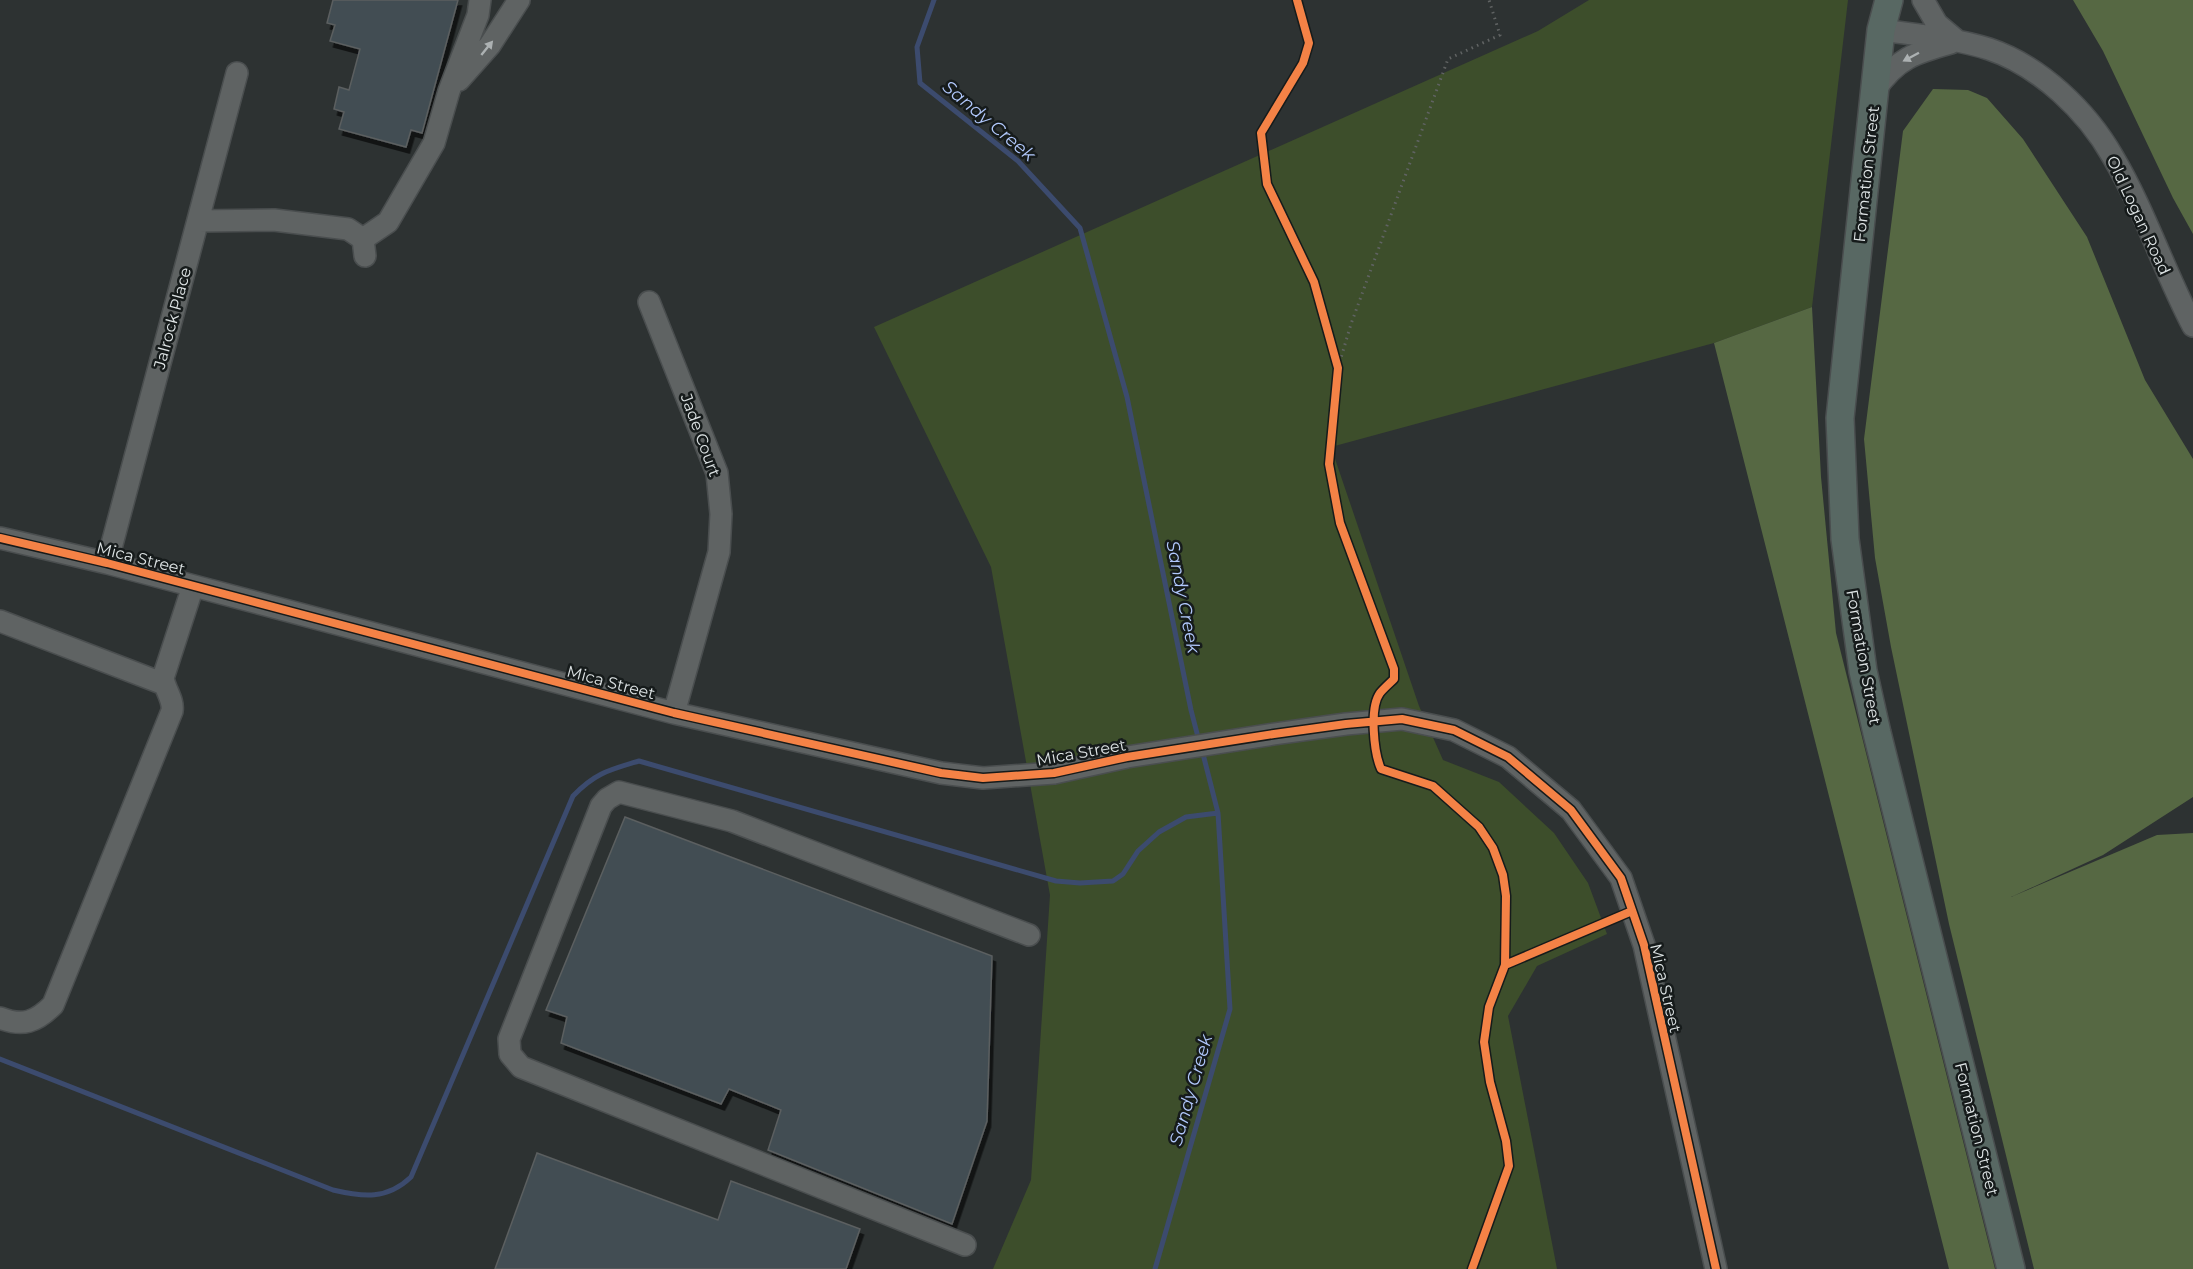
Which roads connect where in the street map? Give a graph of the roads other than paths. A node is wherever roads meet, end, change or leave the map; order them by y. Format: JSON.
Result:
{"nodes":[{"id":1,"x":480,"y":0,"type":"edge"},
{"id":2,"x":519,"y":0,"type":"edge"},
{"id":3,"x":1873,"y":0,"type":"edge"},
{"id":4,"x":1889,"y":0,"type":"edge"},
{"id":5,"x":1923,"y":0,"type":"edge"},
{"id":6,"x":1881,"y":30,"type":"junction"},
{"id":7,"x":1958,"y":41,"type":"junction"},
{"id":8,"x":237,"y":73,"type":"dead end"},
{"id":9,"x":1875,"y":90,"type":"junction"},
{"id":10,"x":448,"y":91,"type":"junction"},
{"id":11,"x":198,"y":221,"type":"junction"},
{"id":12,"x":649,"y":302,"type":"dead end"},
{"id":13,"x":2193,"y":326,"type":"edge"},
{"id":14,"x":0,"y":538,"type":"edge"},
{"id":15,"x":107,"y":563,"type":"junction"},
{"id":16,"x":194,"y":586,"type":"junction"},
{"id":17,"x":0,"y":621,"type":"edge"},
{"id":18,"x":164,"y":684,"type":"junction"},
{"id":19,"x":674,"y":713,"type":"junction"},
{"id":20,"x":1029,"y":935,"type":"dead end"},
{"id":21,"x":0,"y":1018,"type":"edge"},
{"id":22,"x":965,"y":1245,"type":"dead end"},
{"id":23,"x":1716,"y":1269,"type":"edge"},
{"id":24,"x":2011,"y":1269,"type":"edge"}],
"edges":[{"from":1,"to":10,"type":"street"},
{"from":10,"to":2,"type":"street","one_way":true},
{"from":3,"to":6,"type":"main road","name":"Formation Street"},
{"from":4,"to":6,"type":"main road","name":"Formation Street"},
{"from":5,"to":7,"type":"street"},
{"from":6,"to":7,"type":"street","name":"Old Logan Road"},
{"from":6,"to":9,"type":"main road","name":"Formation Street"},
{"from":7,"to":9,"type":"street","one_way":true},
{"from":7,"to":13,"type":"street","name":"Old Logan Road"},
{"from":8,"to":11,"type":"street","name":"Jalrock Place"},
{"from":9,"to":24,"type":"main road","name":"Formation Street"},
{"from":10,"to":11,"type":"street"},
{"from":11,"to":15,"type":"street","name":"Jalrock Place"},
{"from":12,"to":19,"type":"street","name":"Jade Court"},
{"from":14,"to":15,"type":"street","name":"Mica Street"},
{"from":15,"to":16,"type":"street","name":"Mica Street"},
{"from":16,"to":18,"type":"street"},
{"from":16,"to":19,"type":"street","name":"Mica Street"},
{"from":17,"to":18,"type":"street"},
{"from":18,"to":21,"type":"street"},
{"from":19,"to":23,"type":"street","name":"Mica Street"},
{"from":20,"to":22,"type":"street"}]}
